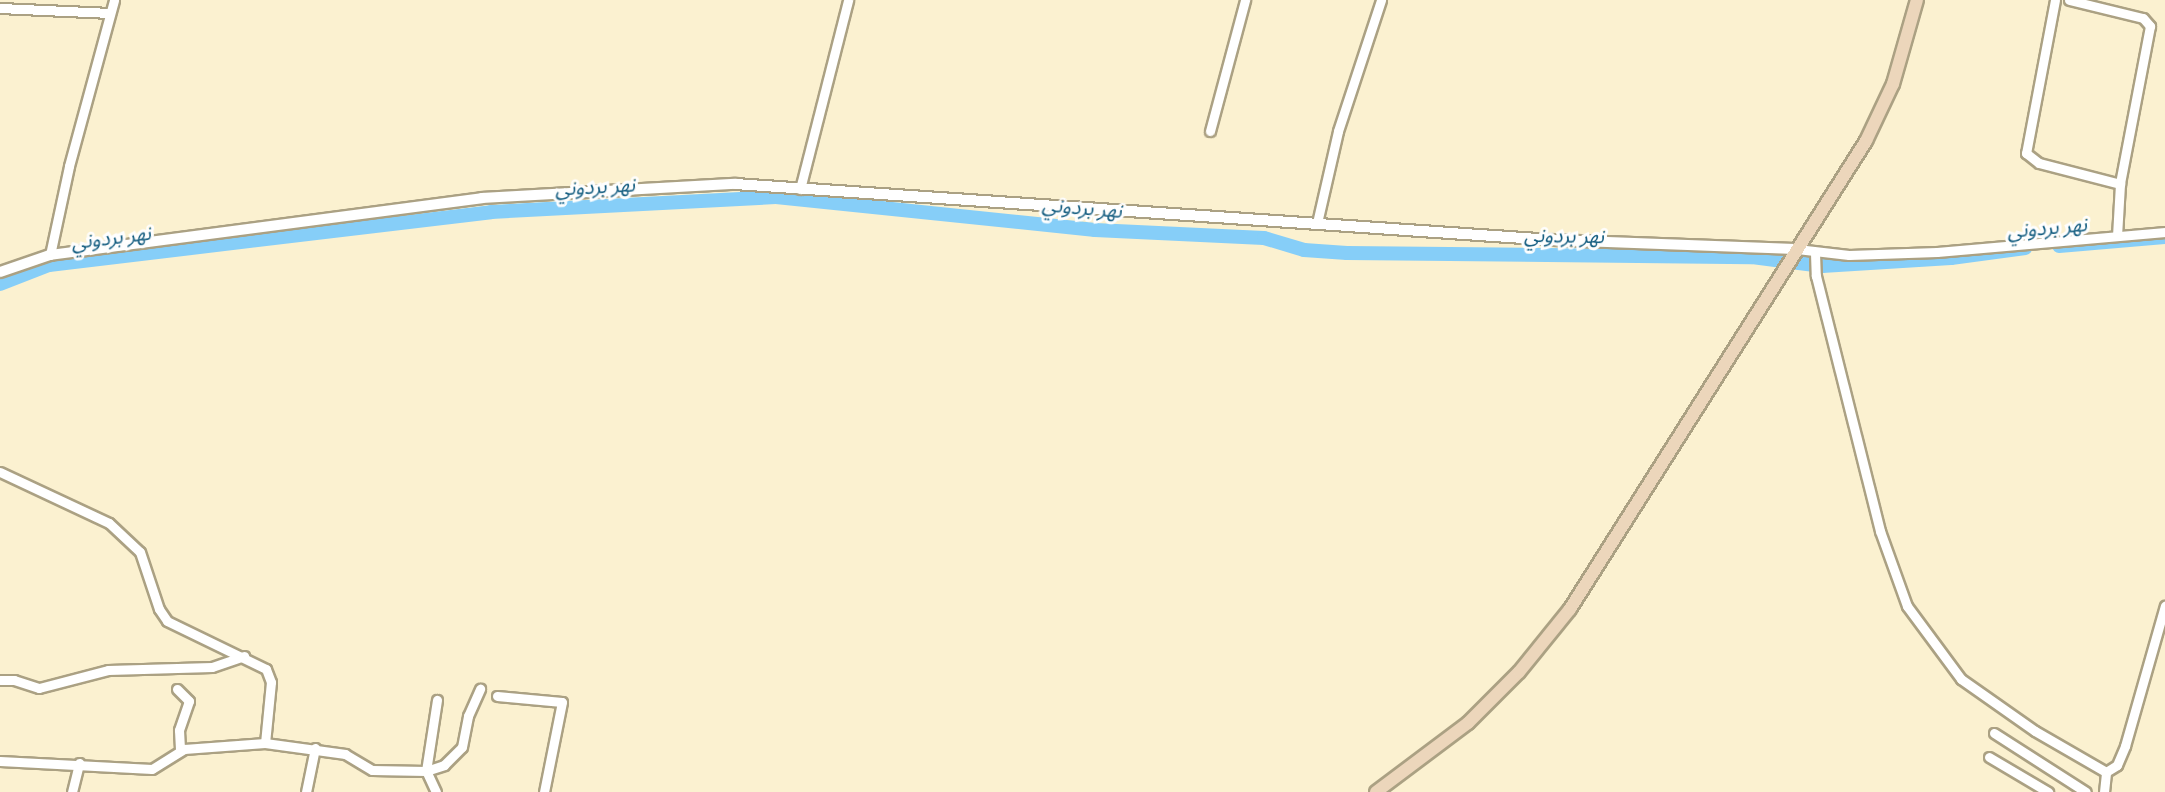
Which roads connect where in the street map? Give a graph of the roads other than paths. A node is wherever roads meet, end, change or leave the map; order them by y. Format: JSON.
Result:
{"nodes":[{"id":1,"x":114,"y":0,"type":"edge"},
{"id":2,"x":848,"y":0,"type":"edge"},
{"id":3,"x":1245,"y":0,"type":"edge"},
{"id":4,"x":1381,"y":0,"type":"edge"},
{"id":5,"x":1917,"y":0,"type":"edge"},
{"id":6,"x":2055,"y":0,"type":"edge"},
{"id":7,"x":2068,"y":0,"type":"edge"},
{"id":8,"x":0,"y":8,"type":"edge"},
{"id":9,"x":110,"y":13,"type":"junction"},
{"id":10,"x":1209,"y":131,"type":"dead end"},
{"id":11,"x":2120,"y":184,"type":"junction"},
{"id":12,"x":800,"y":189,"type":"junction"},
{"id":13,"x":1317,"y":223,"type":"junction"},
{"id":14,"x":2165,"y":232,"type":"edge"},
{"id":15,"x":2117,"y":236,"type":"junction"},
{"id":16,"x":1795,"y":252,"type":"junction"},
{"id":17,"x":50,"y":255,"type":"junction"},
{"id":18,"x":1815,"y":258,"type":"junction"},
{"id":19,"x":0,"y":272,"type":"edge"},
{"id":20,"x":0,"y":472,"type":"edge"},
{"id":21,"x":2165,"y":606,"type":"edge"},
{"id":22,"x":244,"y":656,"type":"junction"},
{"id":23,"x":0,"y":680,"type":"edge"},
{"id":24,"x":177,"y":689,"type":"dead end"},
{"id":25,"x":480,"y":689,"type":"dead end"},
{"id":26,"x":497,"y":696,"type":"dead end"},
{"id":27,"x":437,"y":700,"type":"dead end"},
{"id":28,"x":1994,"y":733,"type":"dead end"},
{"id":29,"x":265,"y":742,"type":"junction"},
{"id":30,"x":315,"y":748,"type":"junction"},
{"id":31,"x":180,"y":751,"type":"junction"},
{"id":32,"x":1989,"y":757,"type":"dead end"},
{"id":33,"x":0,"y":761,"type":"edge"},
{"id":34,"x":79,"y":763,"type":"junction"},
{"id":35,"x":426,"y":771,"type":"junction"},
{"id":36,"x":2106,"y":772,"type":"junction"},
{"id":37,"x":72,"y":792,"type":"edge"},
{"id":38,"x":306,"y":792,"type":"edge"},
{"id":39,"x":436,"y":792,"type":"edge"},
{"id":40,"x":544,"y":792,"type":"edge"},
{"id":41,"x":1376,"y":792,"type":"edge"},
{"id":42,"x":2048,"y":792,"type":"edge"},
{"id":43,"x":2086,"y":792,"type":"edge"},
{"id":44,"x":2104,"y":792,"type":"edge"}],
"edges":[{"from":1,"to":9,"type":"street"},
{"from":2,"to":12,"type":"street"},
{"from":3,"to":10,"type":"street"},
{"from":4,"to":13,"type":"street"},
{"from":5,"to":16,"type":"main road"},
{"from":6,"to":11,"type":"street"},
{"from":7,"to":11,"type":"street"},
{"from":8,"to":9,"type":"street"},
{"from":9,"to":17,"type":"street"},
{"from":11,"to":15,"type":"street"},
{"from":12,"to":13,"type":"street"},
{"from":12,"to":17,"type":"street"},
{"from":13,"to":16,"type":"street"},
{"from":14,"to":15,"type":"street"},
{"from":15,"to":18,"type":"street"},
{"from":16,"to":18,"type":"street"},
{"from":16,"to":41,"type":"main road"},
{"from":17,"to":19,"type":"street"},
{"from":18,"to":36,"type":"street"},
{"from":20,"to":22,"type":"street"},
{"from":21,"to":36,"type":"street"},
{"from":22,"to":23,"type":"street"},
{"from":22,"to":29,"type":"street"},
{"from":24,"to":31,"type":"street"},
{"from":25,"to":35,"type":"street"},
{"from":26,"to":40,"type":"street"},
{"from":27,"to":35,"type":"street"},
{"from":28,"to":43,"type":"street"},
{"from":29,"to":30,"type":"street"},
{"from":29,"to":31,"type":"street"},
{"from":30,"to":35,"type":"street"},
{"from":30,"to":38,"type":"street"},
{"from":31,"to":34,"type":"street"},
{"from":32,"to":42,"type":"street"},
{"from":33,"to":34,"type":"street"},
{"from":34,"to":37,"type":"street"},
{"from":35,"to":39,"type":"street"},
{"from":36,"to":44,"type":"street"}]}
